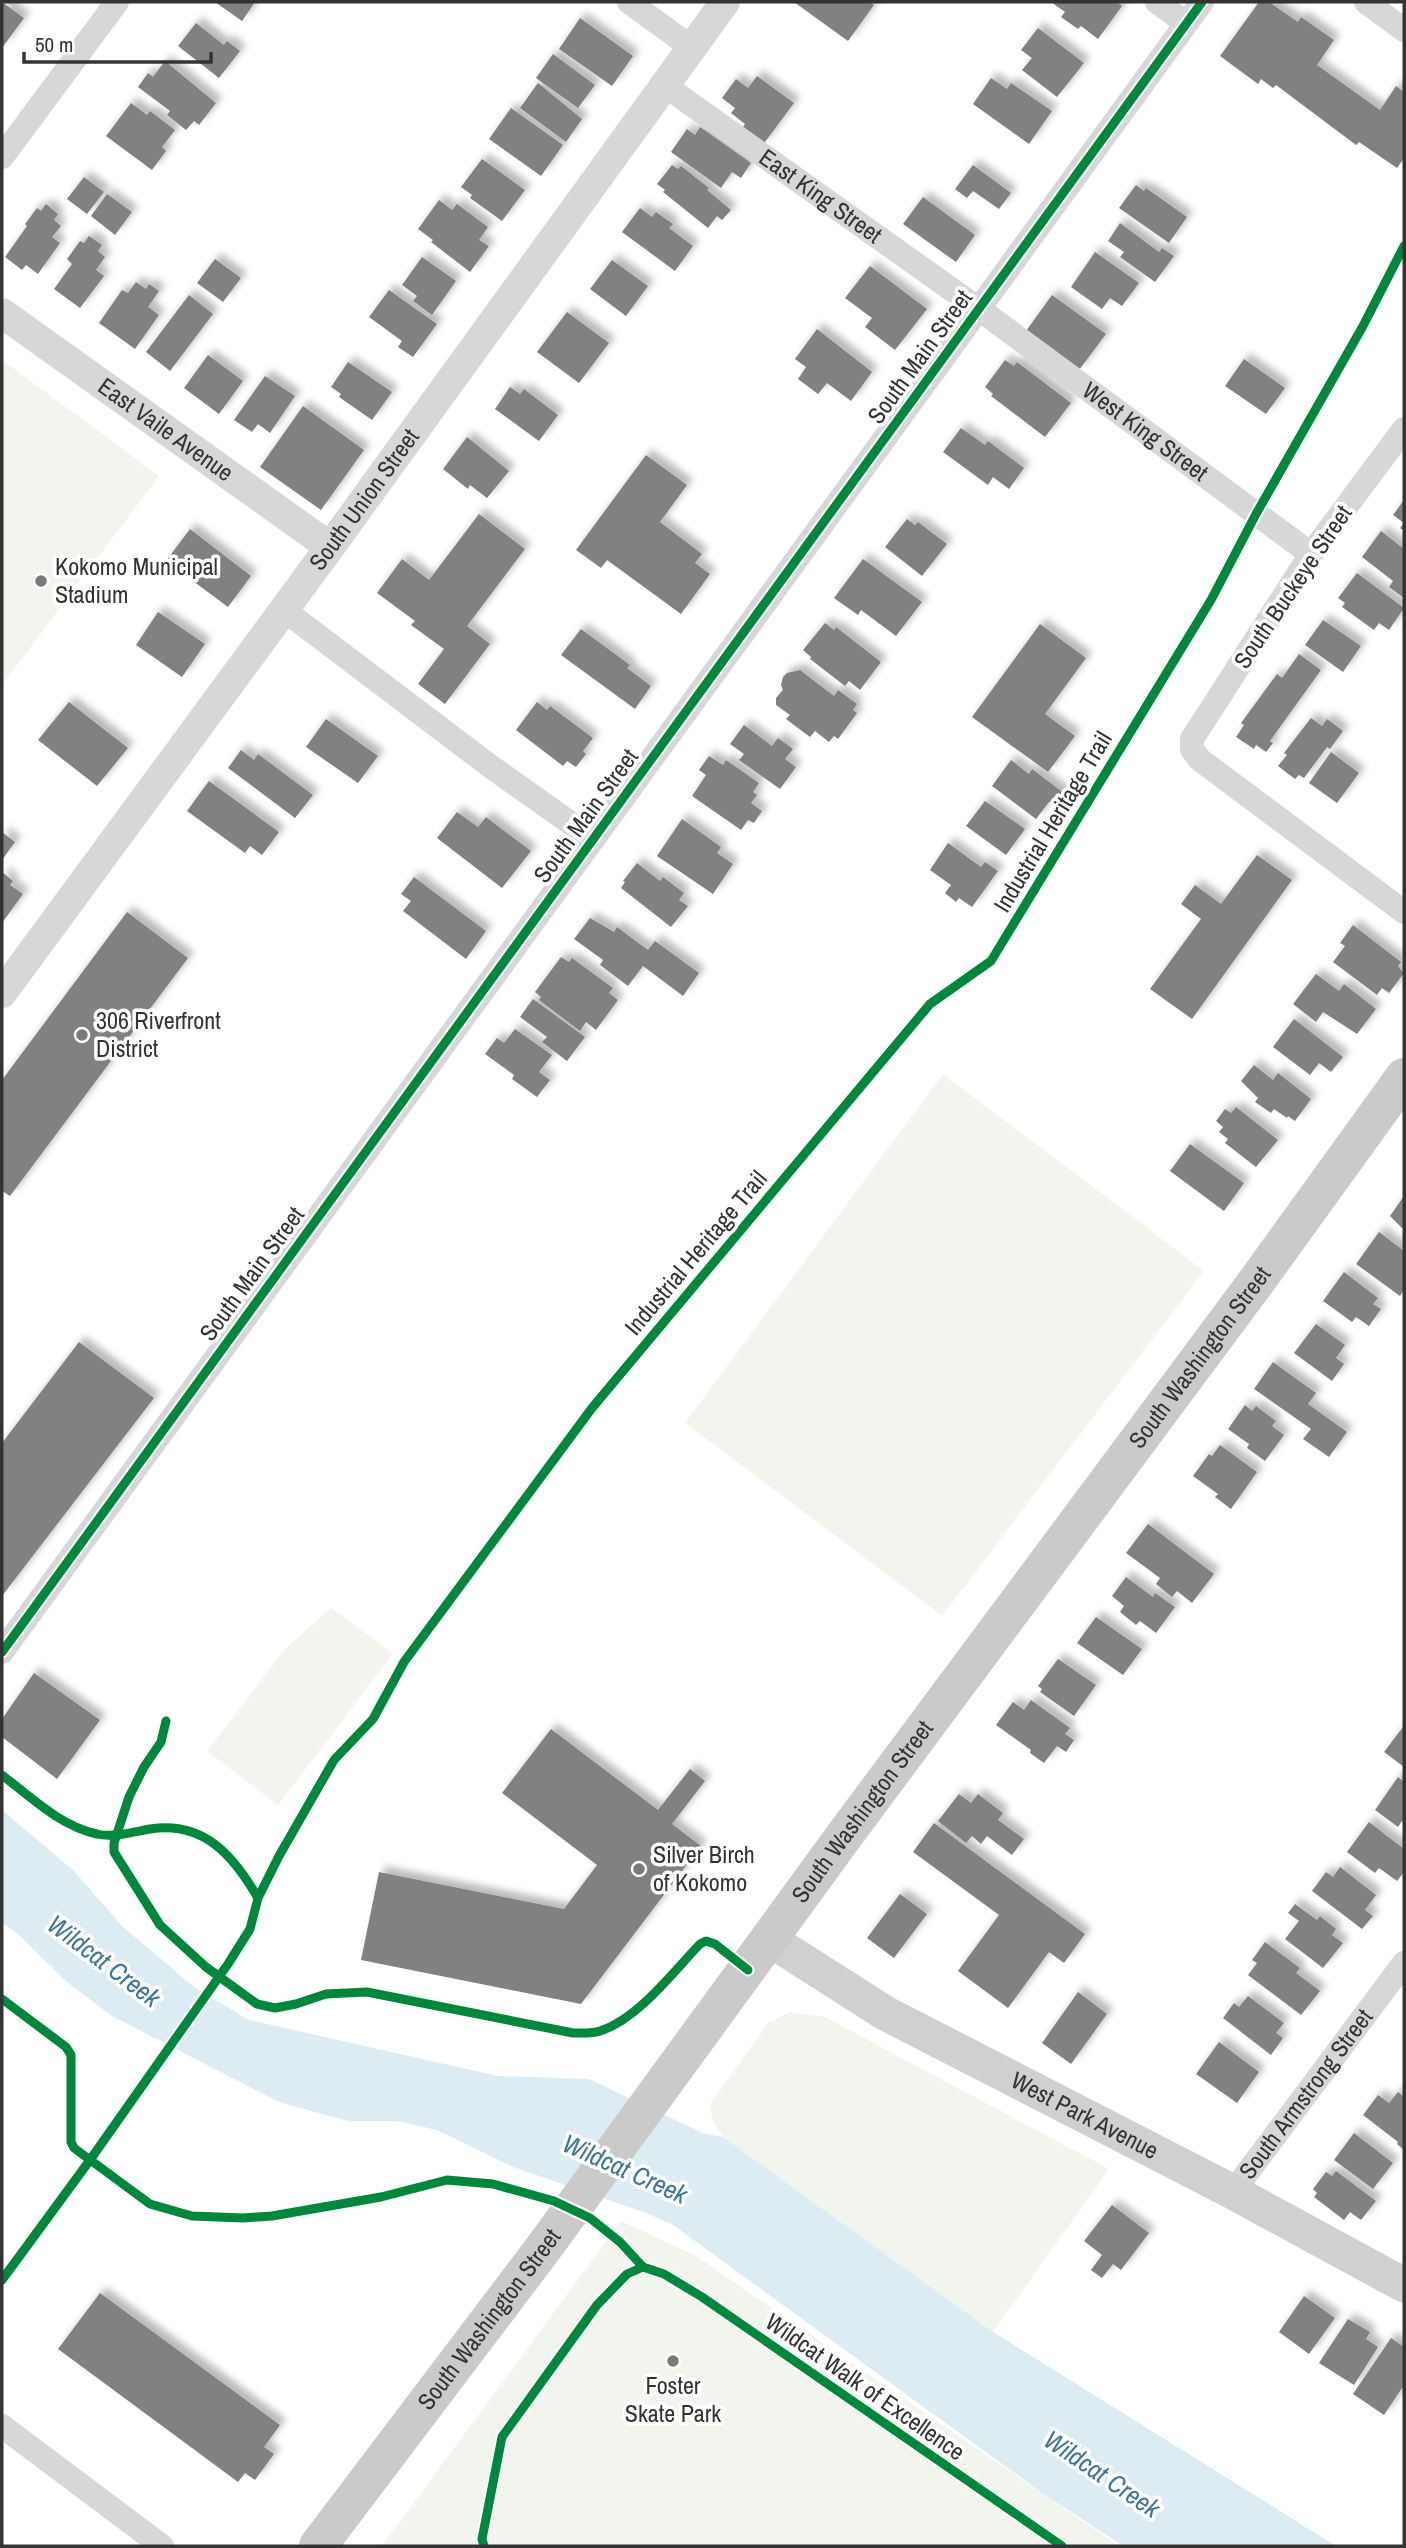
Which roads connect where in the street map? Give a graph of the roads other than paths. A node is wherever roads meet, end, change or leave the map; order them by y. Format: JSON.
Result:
{"nodes":[{"id":1,"x":117,"y":2,"type":"edge"},
{"id":2,"x":629,"y":2,"type":"edge"},
{"id":3,"x":725,"y":2,"type":"edge"},
{"id":4,"x":1157,"y":2,"type":"edge"},
{"id":5,"x":1202,"y":2,"type":"edge"},
{"id":6,"x":1366,"y":2,"type":"edge"},
{"id":7,"x":1186,"y":23,"type":"junction"},
{"id":8,"x":1404,"y":30,"type":"edge"},
{"id":9,"x":691,"y":47,"type":"junction"},
{"id":10,"x":664,"y":85,"type":"junction"},
{"id":11,"x":2,"y":157,"type":"edge"},
{"id":12,"x":979,"y":309,"type":"junction"},
{"id":13,"x":2,"y":313,"type":"edge"},
{"id":14,"x":1404,"y":429,"type":"edge"},
{"id":15,"x":330,"y":547,"type":"junction"},
{"id":16,"x":1311,"y":554,"type":"junction"},
{"id":17,"x":284,"y":610,"type":"junction"},
{"id":18,"x":593,"y":839,"type":"junction"},
{"id":19,"x":1404,"y":912,"type":"edge"},
{"id":20,"x":2,"y":993,"type":"edge"},
{"id":21,"x":1404,"y":1077,"type":"edge"},
{"id":22,"x":2,"y":1652,"type":"edge"},
{"id":23,"x":769,"y":1939,"type":"junction"},
{"id":24,"x":1404,"y":1963,"type":"edge"},
{"id":25,"x":1233,"y":2192,"type":"junction"},
{"id":26,"x":1404,"y":2285,"type":"edge"},
{"id":27,"x":2,"y":2426,"type":"edge"},
{"id":28,"x":162,"y":2546,"type":"edge"},
{"id":29,"x":318,"y":2546,"type":"edge"}],
"edges":[{"from":1,"to":11,"type":"street"},
{"from":2,"to":9,"type":"street"},
{"from":3,"to":9,"type":"street","name":"South Union Street"},
{"from":4,"to":7,"type":"street"},
{"from":5,"to":7,"type":"street","name":"South Main Street"},
{"from":6,"to":8,"type":"street"},
{"from":7,"to":12,"type":"street","name":"South Main Street"},
{"from":9,"to":10,"type":"street","name":"South Union Street"},
{"from":10,"to":12,"type":"street","name":"East King Street"},
{"from":10,"to":15,"type":"street","name":"South Union Street"},
{"from":12,"to":16,"type":"street","name":"West King Street"},
{"from":12,"to":18,"type":"street","name":"South Main Street"},
{"from":13,"to":15,"type":"street","name":"East Vaile Avenue"},
{"from":14,"to":16,"type":"street","name":"South Buckeye Street"},
{"from":15,"to":17,"type":"street","name":"South Union Street"},
{"from":16,"to":19,"type":"street","name":"South Buckeye Street"},
{"from":17,"to":18,"type":"street"},
{"from":17,"to":20,"type":"street","name":"South Union Street"},
{"from":18,"to":22,"type":"street","name":"South Main Street"},
{"from":21,"to":23,"type":"main road","name":"South Washington Street"},
{"from":23,"to":25,"type":"main road","name":"West Park Avenue"},
{"from":23,"to":29,"type":"main road","name":"South Washington Street"},
{"from":24,"to":25,"type":"street","name":"South Armstrong Street"},
{"from":25,"to":26,"type":"main road","name":"West Park Avenue"},
{"from":27,"to":28,"type":"street"}]}
